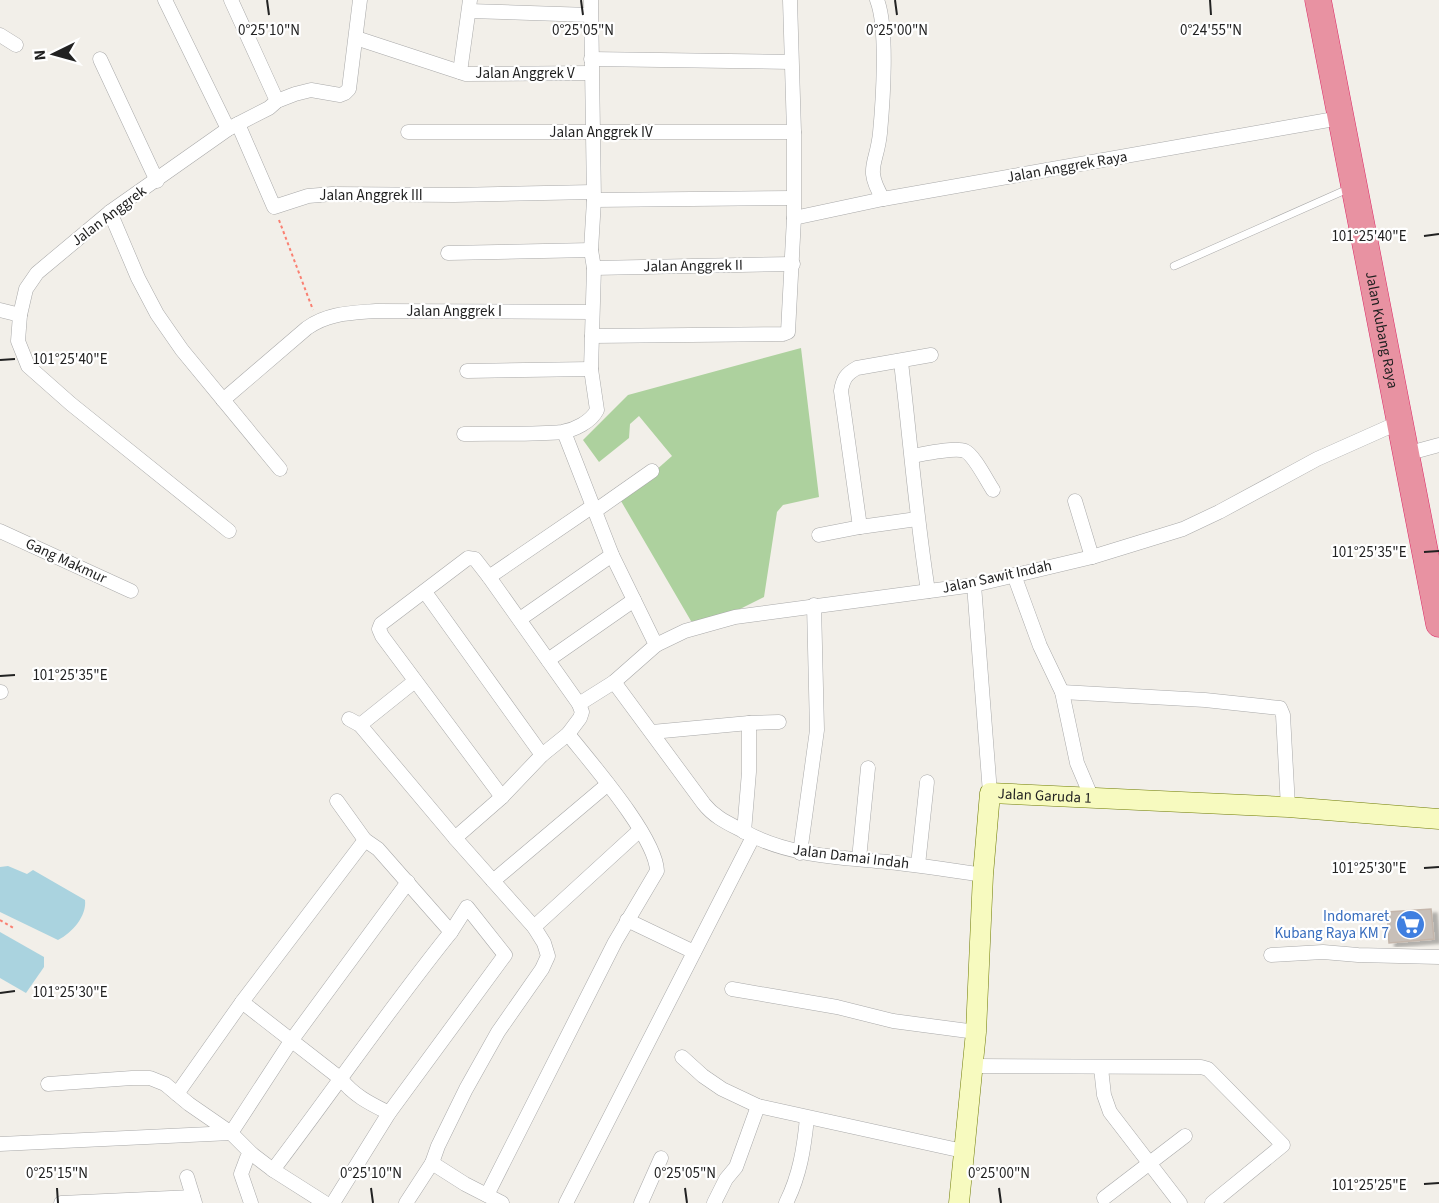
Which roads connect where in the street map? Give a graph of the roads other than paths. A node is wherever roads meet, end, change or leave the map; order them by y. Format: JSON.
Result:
{"nodes":[{"id":1,"x":165,"y":0,"type":"edge"},
{"id":2,"x":231,"y":0,"type":"edge"},
{"id":3,"x":360,"y":0,"type":"edge"},
{"id":4,"x":591,"y":0,"type":"edge"},
{"id":5,"x":790,"y":0,"type":"edge"},
{"id":6,"x":878,"y":0,"type":"edge"},
{"id":7,"x":1318,"y":0,"type":"edge"},
{"id":8,"x":469,"y":6,"type":"edge"},
{"id":9,"x":590,"y":15,"type":"junction"},
{"id":10,"x":0,"y":35,"type":"edge"},
{"id":11,"x":356,"y":38,"type":"junction"},
{"id":12,"x":16,"y":45,"type":"dead end"},
{"id":13,"x":100,"y":59,"type":"dead end"},
{"id":14,"x":791,"y":62,"type":"junction"},
{"id":15,"x":591,"y":66,"type":"junction"},
{"id":16,"x":460,"y":72,"type":"junction"},
{"id":17,"x":277,"y":101,"type":"junction"},
{"id":18,"x":1340,"y":118,"type":"junction"},
{"id":19,"x":233,"y":126,"type":"junction"},
{"id":20,"x":408,"y":132,"type":"dead end"},
{"id":21,"x":593,"y":132,"type":"junction"},
{"id":22,"x":794,"y":132,"type":"junction"},
{"id":23,"x":157,"y":181,"type":"junction"},
{"id":24,"x":1355,"y":186,"type":"junction"},
{"id":25,"x":593,"y":196,"type":"junction"},
{"id":26,"x":793,"y":198,"type":"junction"},
{"id":27,"x":882,"y":200,"type":"junction"},
{"id":28,"x":111,"y":212,"type":"junction"},
{"id":29,"x":794,"y":218,"type":"junction"},
{"id":30,"x":591,"y":250,"type":"junction"},
{"id":31,"x":448,"y":253,"type":"dead end"},
{"id":32,"x":793,"y":264,"type":"junction"},
{"id":33,"x":1174,"y":266,"type":"dead end"},
{"id":34,"x":594,"y":268,"type":"junction"},
{"id":35,"x":0,"y":310,"type":"edge"},
{"id":36,"x":591,"y":312,"type":"junction"},
{"id":37,"x":20,"y":315,"type":"junction"},
{"id":38,"x":592,"y":336,"type":"junction"},
{"id":39,"x":931,"y":355,"type":"dead end"},
{"id":40,"x":901,"y":362,"type":"junction"},
{"id":41,"x":591,"y":369,"type":"junction"},
{"id":42,"x":467,"y":372,"type":"dead end"},
{"id":43,"x":222,"y":399,"type":"junction"},
{"id":44,"x":1400,"y":422,"type":"junction"},
{"id":45,"x":464,"y":434,"type":"dead end"},
{"id":46,"x":566,"y":438,"type":"junction"},
{"id":47,"x":1439,"y":444,"type":"edge"},
{"id":48,"x":1406,"y":454,"type":"junction"},
{"id":49,"x":912,"y":456,"type":"junction"},
{"id":50,"x":280,"y":469,"type":"dead end"},
{"id":51,"x":652,"y":471,"type":"dead end"},
{"id":52,"x":993,"y":490,"type":"dead end"},
{"id":53,"x":1075,"y":501,"type":"dead end"},
{"id":54,"x":594,"y":508,"type":"junction"},
{"id":55,"x":917,"y":519,"type":"junction"},
{"id":56,"x":860,"y":527,"type":"junction"},
{"id":57,"x":0,"y":531,"type":"edge"},
{"id":58,"x":229,"y":531,"type":"dead end"},
{"id":59,"x":819,"y":535,"type":"dead end"},
{"id":60,"x":612,"y":555,"type":"junction"},
{"id":61,"x":1092,"y":557,"type":"junction"},
{"id":62,"x":1014,"y":575,"type":"junction"},
{"id":63,"x":489,"y":577,"type":"junction"},
{"id":64,"x":974,"y":585,"type":"junction"},
{"id":65,"x":131,"y":591,"type":"dead end"},
{"id":66,"x":424,"y":591,"type":"junction"},
{"id":67,"x":928,"y":591,"type":"junction"},
{"id":68,"x":634,"y":600,"type":"junction"},
{"id":69,"x":814,"y":605,"type":"junction"},
{"id":70,"x":520,"y":619,"type":"junction"},
{"id":71,"x":1439,"y":624,"type":"edge"},
{"id":72,"x":656,"y":645,"type":"junction"},
{"id":73,"x":548,"y":660,"type":"junction"},
{"id":74,"x":415,"y":681,"type":"junction"},
{"id":75,"x":614,"y":682,"type":"junction"},
{"id":76,"x":1062,"y":692,"type":"junction"},
{"id":77,"x":579,"y":704,"type":"junction"},
{"id":78,"x":779,"y":722,"type":"dead end"},
{"id":79,"x":749,"y":723,"type":"junction"},
{"id":80,"x":652,"y":732,"type":"junction"},
{"id":81,"x":568,"y":734,"type":"junction"},
{"id":82,"x":542,"y":755,"type":"junction"},
{"id":83,"x":868,"y":768,"type":"dead end"},
{"id":84,"x":927,"y":782,"type":"dead end"},
{"id":85,"x":608,"y":784,"type":"junction"},
{"id":86,"x":990,"y":793,"type":"junction"},
{"id":87,"x":1091,"y":796,"type":"junction"},
{"id":88,"x":502,"y":797,"type":"junction"},
{"id":89,"x":337,"y":801,"type":"dead end"},
{"id":90,"x":1288,"y":807,"type":"junction"},
{"id":91,"x":1439,"y":819,"type":"edge"},
{"id":92,"x":640,"y":830,"type":"junction"},
{"id":93,"x":748,"y":834,"type":"junction"},
{"id":94,"x":455,"y":838,"type":"junction"},
{"id":95,"x":365,"y":840,"type":"junction"},
{"id":96,"x":800,"y":853,"type":"junction"},
{"id":97,"x":859,"y":859,"type":"junction"},
{"id":98,"x":918,"y":865,"type":"junction"},
{"id":99,"x":983,"y":875,"type":"junction"},
{"id":100,"x":493,"y":881,"type":"junction"},
{"id":101,"x":408,"y":882,"type":"junction"},
{"id":102,"x":627,"y":920,"type":"junction"},
{"id":103,"x":534,"y":927,"type":"junction"},
{"id":104,"x":451,"y":932,"type":"junction"},
{"id":105,"x":694,"y":952,"type":"junction"},
{"id":106,"x":1271,"y":955,"type":"dead end"},
{"id":107,"x":1439,"y":957,"type":"edge"},
{"id":108,"x":732,"y":989,"type":"dead end"},
{"id":109,"x":242,"y":1002,"type":"junction"},
{"id":110,"x":976,"y":1032,"type":"junction"},
{"id":111,"x":291,"y":1041,"type":"junction"},
{"id":112,"x":682,"y":1057,"type":"dead end"},
{"id":113,"x":973,"y":1066,"type":"junction"},
{"id":114,"x":1101,"y":1068,"type":"junction"},
{"id":115,"x":341,"y":1079,"type":"junction"},
{"id":116,"x":48,"y":1084,"type":"dead end"},
{"id":117,"x":177,"y":1094,"type":"junction"},
{"id":118,"x":758,"y":1106,"type":"junction"},
{"id":119,"x":389,"y":1113,"type":"junction"},
{"id":120,"x":807,"y":1118,"type":"junction"},
{"id":121,"x":231,"y":1133,"type":"junction"},
{"id":122,"x":1185,"y":1136,"type":"dead end"},
{"id":123,"x":0,"y":1144,"type":"edge"},
{"id":124,"x":963,"y":1151,"type":"junction"},
{"id":125,"x":252,"y":1154,"type":"junction"},
{"id":126,"x":661,"y":1158,"type":"dead end"},
{"id":127,"x":432,"y":1163,"type":"junction"},
{"id":128,"x":1149,"y":1164,"type":"junction"},
{"id":129,"x":273,"y":1170,"type":"junction"},
{"id":130,"x":187,"y":1177,"type":"dead end"},
{"id":131,"x":487,"y":1195,"type":"junction"},
{"id":132,"x":1104,"y":1198,"type":"dead end"},
{"id":133,"x":194,"y":1200,"type":"edge"},
{"id":134,"x":61,"y":1203,"type":"edge"},
{"id":135,"x":251,"y":1203,"type":"edge"},
{"id":136,"x":325,"y":1203,"type":"edge"},
{"id":137,"x":333,"y":1203,"type":"edge"},
{"id":138,"x":406,"y":1203,"type":"edge"},
{"id":139,"x":502,"y":1203,"type":"edge"},
{"id":140,"x":566,"y":1203,"type":"edge"},
{"id":141,"x":641,"y":1203,"type":"edge"},
{"id":142,"x":714,"y":1203,"type":"edge"},
{"id":143,"x":786,"y":1203,"type":"edge"},
{"id":144,"x":958,"y":1203,"type":"edge"},
{"id":145,"x":1180,"y":1203,"type":"edge"},
{"id":146,"x":1212,"y":1203,"type":"edge"}],
"edges":[{"from":1,"to":19,"type":"street"},
{"from":2,"to":17,"type":"street"},
{"from":3,"to":11,"type":"street"},
{"from":4,"to":9,"type":"street"},
{"from":5,"to":14,"type":"street"},
{"from":6,"to":27,"type":"street"},
{"from":7,"to":18,"type":"highway","name":"Jalan Kubang Raya"},
{"from":8,"to":9,"type":"street"},
{"from":8,"to":16,"type":"street"},
{"from":9,"to":15,"type":"street"},
{"from":10,"to":12,"type":"street"},
{"from":11,"to":16,"type":"street","name":"Jalan Anggrek V"},
{"from":11,"to":17,"type":"street","name":"Jalan Anggrek"},
{"from":13,"to":23,"type":"street"},
{"from":14,"to":15,"type":"street","name":"Jalan Anggrek V"},
{"from":14,"to":22,"type":"street"},
{"from":15,"to":16,"type":"street","name":"Jalan Anggrek V"},
{"from":15,"to":21,"type":"street"},
{"from":17,"to":19,"type":"street","name":"Jalan Anggrek"},
{"from":18,"to":24,"type":"highway","name":"Jalan Kubang Raya"},
{"from":18,"to":27,"type":"street","name":"Jalan Anggrek Raya"},
{"from":19,"to":23,"type":"street","name":"Jalan Anggrek"},
{"from":19,"to":25,"type":"street","name":"Jalan Anggrek III"},
{"from":20,"to":21,"type":"street","name":"Jalan Anggrek IV"},
{"from":21,"to":22,"type":"street","name":"Jalan Anggrek IV"},
{"from":21,"to":25,"type":"street"},
{"from":22,"to":26,"type":"street"},
{"from":23,"to":28,"type":"street","name":"Jalan Anggrek"},
{"from":24,"to":33,"type":"lane"},
{"from":24,"to":44,"type":"highway","name":"Jalan Kubang Raya"},
{"from":25,"to":26,"type":"street","name":"Jalan Anggrek III"},
{"from":25,"to":30,"type":"street"},
{"from":26,"to":29,"type":"street"},
{"from":27,"to":29,"type":"street","name":"Jalan Anggrek Raya"},
{"from":28,"to":37,"type":"street","name":"Jalan Anggrek"},
{"from":28,"to":43,"type":"street"},
{"from":29,"to":32,"type":"street"},
{"from":30,"to":31,"type":"street"},
{"from":30,"to":34,"type":"street"},
{"from":32,"to":34,"type":"street","name":"Jalan Anggrek II"},
{"from":32,"to":38,"type":"street"},
{"from":34,"to":36,"type":"street"},
{"from":35,"to":37,"type":"street"},
{"from":36,"to":38,"type":"street"},
{"from":36,"to":43,"type":"street","name":"Jalan Anggrek I"},
{"from":37,"to":58,"type":"street","name":"Jalan Anggrek"},
{"from":38,"to":41,"type":"street"},
{"from":39,"to":40,"type":"street"},
{"from":40,"to":49,"type":"street"},
{"from":40,"to":56,"type":"street"},
{"from":41,"to":42,"type":"street"},
{"from":41,"to":46,"type":"street"},
{"from":43,"to":50,"type":"street"},
{"from":44,"to":48,"type":"highway","name":"Jalan Kubang Raya"},
{"from":44,"to":61,"type":"street","name":"Jalan Sawit Indah"},
{"from":45,"to":46,"type":"street"},
{"from":46,"to":54,"type":"street"},
{"from":47,"to":48,"type":"street"},
{"from":48,"to":71,"type":"highway","name":"Jalan Kubang Raya"},
{"from":49,"to":52,"type":"street"},
{"from":49,"to":55,"type":"street"},
{"from":51,"to":54,"type":"street"},
{"from":53,"to":61,"type":"street"},
{"from":54,"to":60,"type":"street"},
{"from":54,"to":63,"type":"street"},
{"from":55,"to":56,"type":"street"},
{"from":55,"to":67,"type":"street"},
{"from":56,"to":59,"type":"street"},
{"from":57,"to":65,"type":"street","name":"Gang Makmur"},
{"from":60,"to":68,"type":"street"},
{"from":60,"to":70,"type":"street"},
{"from":61,"to":62,"type":"street","name":"Jalan Sawit Indah"},
{"from":62,"to":64,"type":"street","name":"Jalan Sawit Indah"},
{"from":62,"to":76,"type":"street"},
{"from":63,"to":66,"type":"street"},
{"from":63,"to":70,"type":"street"},
{"from":64,"to":67,"type":"street","name":"Jalan Sawit Indah"},
{"from":64,"to":86,"type":"street"},
{"from":66,"to":74,"type":"street"},
{"from":66,"to":82,"type":"street"},
{"from":67,"to":69,"type":"street","name":"Jalan Sawit Indah"},
{"from":68,"to":72,"type":"street"},
{"from":68,"to":73,"type":"street"},
{"from":69,"to":72,"type":"street","name":"Jalan Sawit Indah"},
{"from":69,"to":96,"type":"street"},
{"from":70,"to":73,"type":"street"},
{"from":72,"to":75,"type":"street","name":"Jalan Sawit Indah"},
{"from":73,"to":77,"type":"street"},
{"from":74,"to":88,"type":"street"},
{"from":74,"to":94,"type":"street"},
{"from":75,"to":77,"type":"street","name":"Jalan Sawit Indah"},
{"from":75,"to":80,"type":"street","name":"Jalan Damai Indah"},
{"from":76,"to":87,"type":"street"},
{"from":76,"to":90,"type":"street"},
{"from":77,"to":81,"type":"street"},
{"from":78,"to":79,"type":"street"},
{"from":79,"to":80,"type":"street"},
{"from":79,"to":93,"type":"street"},
{"from":80,"to":93,"type":"street","name":"Jalan Damai Indah"},
{"from":81,"to":82,"type":"street"},
{"from":81,"to":85,"type":"street"},
{"from":82,"to":88,"type":"street"},
{"from":83,"to":97,"type":"street"},
{"from":84,"to":98,"type":"street"},
{"from":85,"to":92,"type":"street"},
{"from":85,"to":100,"type":"street"},
{"from":86,"to":87,"type":"street","name":"Jalan Garuda 1"},
{"from":86,"to":99,"type":"street","name":"Jalan Garuda 1"},
{"from":87,"to":90,"type":"street","name":"Jalan Garuda 1"},
{"from":88,"to":94,"type":"street"},
{"from":89,"to":95,"type":"street"},
{"from":90,"to":91,"type":"street","name":"Jalan Garuda 1"},
{"from":92,"to":102,"type":"street"},
{"from":92,"to":103,"type":"street"},
{"from":93,"to":96,"type":"street","name":"Jalan Damai Indah"},
{"from":93,"to":105,"type":"street"},
{"from":94,"to":100,"type":"street"},
{"from":95,"to":101,"type":"street"},
{"from":95,"to":109,"type":"street"},
{"from":96,"to":97,"type":"street","name":"Jalan Damai Indah"},
{"from":97,"to":98,"type":"street","name":"Jalan Damai Indah"},
{"from":98,"to":99,"type":"street","name":"Jalan Damai Indah"},
{"from":99,"to":110,"type":"street","name":"Jalan Garuda 1"},
{"from":100,"to":103,"type":"street"},
{"from":101,"to":104,"type":"street"},
{"from":101,"to":111,"type":"street"},
{"from":102,"to":105,"type":"street"},
{"from":102,"to":131,"type":"street"},
{"from":103,"to":127,"type":"street"},
{"from":104,"to":115,"type":"street"},
{"from":104,"to":119,"type":"street"},
{"from":105,"to":140,"type":"street"},
{"from":106,"to":107,"type":"street"},
{"from":108,"to":110,"type":"street"},
{"from":109,"to":111,"type":"street"},
{"from":109,"to":117,"type":"street"},
{"from":110,"to":113,"type":"street","name":"Jalan Garuda 1"},
{"from":111,"to":115,"type":"street"},
{"from":111,"to":121,"type":"street"},
{"from":112,"to":118,"type":"street"},
{"from":113,"to":114,"type":"street"},
{"from":113,"to":124,"type":"street","name":"Jalan Garuda 1"},
{"from":114,"to":128,"type":"street"},
{"from":114,"to":146,"type":"street"},
{"from":115,"to":119,"type":"street"},
{"from":115,"to":129,"type":"street"},
{"from":116,"to":117,"type":"street"},
{"from":117,"to":121,"type":"street"},
{"from":118,"to":120,"type":"street"},
{"from":118,"to":142,"type":"street"},
{"from":119,"to":137,"type":"street"},
{"from":120,"to":124,"type":"street"},
{"from":120,"to":143,"type":"street"},
{"from":121,"to":123,"type":"street"},
{"from":121,"to":125,"type":"street"},
{"from":122,"to":128,"type":"street"},
{"from":124,"to":144,"type":"street","name":"Jalan Garuda 1"},
{"from":125,"to":129,"type":"street"},
{"from":125,"to":135,"type":"street"},
{"from":126,"to":141,"type":"street"},
{"from":127,"to":131,"type":"street"},
{"from":127,"to":138,"type":"street"},
{"from":128,"to":132,"type":"street"},
{"from":128,"to":145,"type":"street"},
{"from":129,"to":136,"type":"street"},
{"from":130,"to":133,"type":"street"},
{"from":131,"to":139,"type":"street"},
{"from":133,"to":134,"type":"street"}]}
